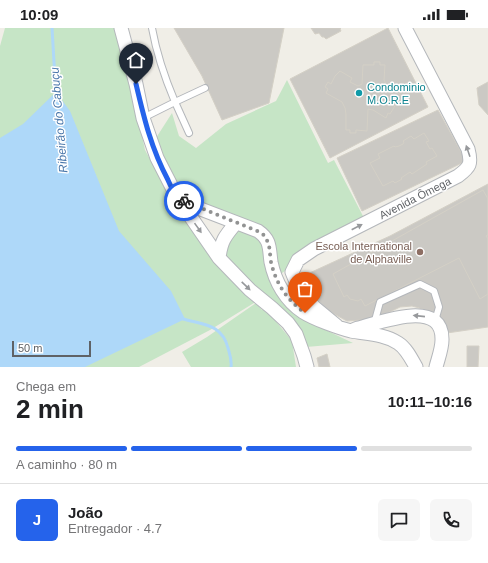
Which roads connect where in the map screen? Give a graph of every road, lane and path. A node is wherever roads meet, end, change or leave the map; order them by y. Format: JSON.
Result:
{"nodes":[{"id":1,"x":121,"y":28,"type":"edge"},
{"id":2,"x":152,"y":28,"type":"edge"},
{"id":3,"x":405,"y":28,"type":"edge"},
{"id":4,"x":205,"y":88,"type":"dead end"},
{"id":5,"x":175,"y":102,"type":"junction"},
{"id":6,"x":143,"y":118,"type":"junction"},
{"id":7,"x":189,"y":133,"type":"dead end"},
{"id":8,"x":177,"y":197,"type":"junction"},
{"id":9,"x":236,"y":223,"type":"junction"},
{"id":10,"x":219,"y":258,"type":"junction"},
{"id":11,"x":435,"y":321,"type":"junction"},
{"id":12,"x":374,"y":324,"type":"junction"},
{"id":13,"x":337,"y":326,"type":"junction"},
{"id":14,"x":349,"y":330,"type":"junction"},
{"id":15,"x":307,"y":367,"type":"edge"},
{"id":16,"x":416,"y":367,"type":"edge"},
{"id":17,"x":436,"y":367,"type":"edge"}],
"edges":[{"from":1,"to":6,"type":"street"},
{"from":2,"to":5,"type":"lane"},
{"from":13,"to":3,"type":"street","name":"Avenida Ômega","one_way":true},
{"from":4,"to":5,"type":"lane"},
{"from":5,"to":6,"type":"lane"},
{"from":5,"to":7,"type":"lane"},
{"from":6,"to":8,"type":"street"},
{"from":8,"to":9,"type":"street"},
{"from":8,"to":10,"type":"street","one_way":true},
{"from":9,"to":10,"type":"street"},
{"from":9,"to":13,"type":"street"},
{"from":10,"to":15,"type":"street","one_way":true},
{"from":11,"to":12,"type":"street","one_way":true},
{"from":11,"to":12,"type":"lane"},
{"from":11,"to":17,"type":"street"},
{"from":12,"to":14,"type":"street"},
{"from":13,"to":14,"type":"street"},
{"from":14,"to":16,"type":"street"}]}
